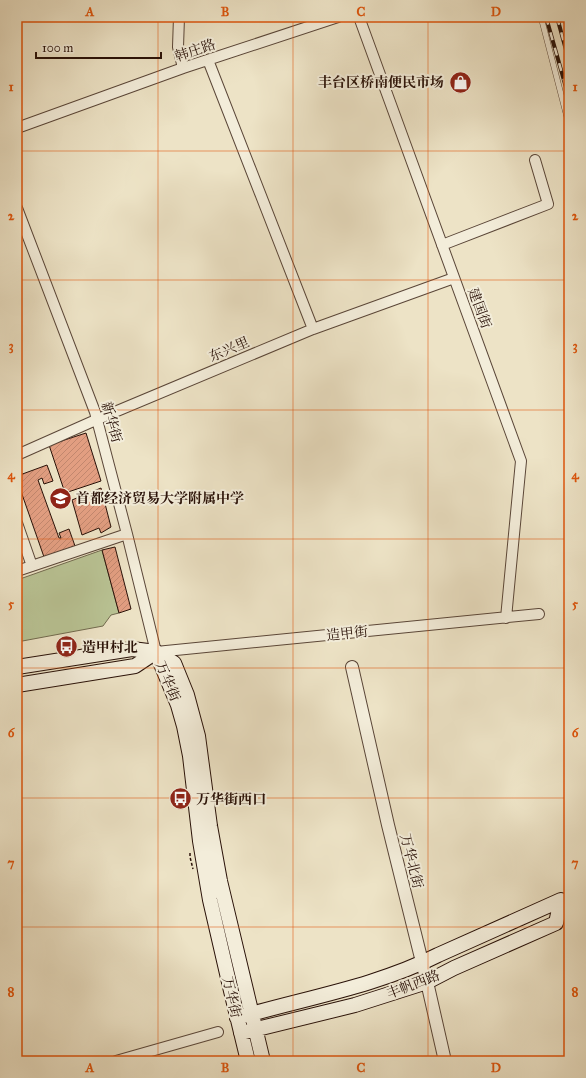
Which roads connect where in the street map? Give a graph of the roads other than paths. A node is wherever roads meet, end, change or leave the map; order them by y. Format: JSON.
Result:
{"nodes":[{"id":1,"x":179,"y":17,"type":"edge"},
{"id":2,"x":338,"y":17,"type":"edge"},
{"id":3,"x":359,"y":17,"type":"edge"},
{"id":4,"x":541,"y":17,"type":"edge"},
{"id":5,"x":208,"y":60,"type":"junction"},
{"id":6,"x":183,"y":68,"type":"junction"},
{"id":7,"x":569,"y":125,"type":"edge"},
{"id":8,"x":17,"y":128,"type":"edge"},
{"id":9,"x":535,"y":160,"type":"dead end"},
{"id":10,"x":17,"y":208,"type":"edge"},
{"id":11,"x":442,"y":245,"type":"junction"},
{"id":12,"x":454,"y":278,"type":"junction"},
{"id":13,"x":313,"y":329,"type":"junction"},
{"id":14,"x":98,"y":419,"type":"junction"},
{"id":15,"x":17,"y":455,"type":"edge"},
{"id":16,"x":17,"y":523,"type":"edge"},
{"id":17,"x":127,"y":534,"type":"junction"},
{"id":18,"x":32,"y":566,"type":"junction"},
{"id":19,"x":17,"y":571,"type":"edge"},
{"id":20,"x":539,"y":614,"type":"dead end"},
{"id":21,"x":506,"y":618,"type":"junction"},
{"id":22,"x":156,"y":652,"type":"junction"},
{"id":23,"x":17,"y":667,"type":"edge"},
{"id":24,"x":352,"y":667,"type":"dead end"},
{"id":25,"x":17,"y":686,"type":"edge"},
{"id":26,"x":422,"y":963,"type":"junction"},
{"id":27,"x":427,"y":982,"type":"junction"},
{"id":28,"x":252,"y":1013,"type":"junction"},
{"id":29,"x":237,"y":1018,"type":"junction"},
{"id":30,"x":256,"y":1029,"type":"junction"},
{"id":31,"x":218,"y":1032,"type":"dead end"},
{"id":32,"x":241,"y":1032,"type":"junction"},
{"id":33,"x":116,"y":1061,"type":"edge"},
{"id":34,"x":248,"y":1061,"type":"edge"},
{"id":35,"x":263,"y":1061,"type":"edge"},
{"id":36,"x":445,"y":1061,"type":"edge"}],
"edges":[{"from":1,"to":6,"type":"street"},
{"from":2,"to":5,"type":"street","name":"韩庄路"},
{"from":3,"to":11,"type":"street","name":"建国街"},
{"from":4,"to":7,"type":"lane"},
{"from":5,"to":6,"type":"street","name":"韩庄路"},
{"from":5,"to":13,"type":"street"},
{"from":6,"to":8,"type":"street","name":"韩庄路"},
{"from":9,"to":11,"type":"street"},
{"from":10,"to":14,"type":"street","name":"新华街"},
{"from":11,"to":12,"type":"street","name":"建国街"},
{"from":12,"to":13,"type":"street","name":"东兴里"},
{"from":12,"to":21,"type":"street","name":"建国街"},
{"from":13,"to":14,"type":"street","name":"东兴里"},
{"from":14,"to":15,"type":"street","name":"东兴里"},
{"from":14,"to":17,"type":"street","name":"新华街"},
{"from":16,"to":18,"type":"street"},
{"from":17,"to":18,"type":"street"},
{"from":17,"to":22,"type":"street","name":"新华街"},
{"from":18,"to":19,"type":"street"},
{"from":20,"to":21,"type":"street","name":"造甲街"},
{"from":21,"to":22,"type":"street","name":"造甲街"},
{"from":22,"to":23,"type":"main road","name":"造甲街"},
{"from":22,"to":25,"type":"main road","name":"造甲街"},
{"from":22,"to":28,"type":"main road","name":"万华街"},
{"from":22,"to":29,"type":"main road","name":"万华街"},
{"from":24,"to":26,"type":"street","name":"万华北街"},
{"from":26,"to":27,"type":"street","name":"万华北街"},
{"from":26,"to":27,"type":"main road","name":"丰帆西路"},
{"from":26,"to":28,"type":"main road","name":"丰帆西路"},
{"from":27,"to":30,"type":"main road","name":"丰帆西路"},
{"from":27,"to":36,"type":"street","name":"万华北街"},
{"from":28,"to":29,"type":"main road","name":"丰帆西路"},
{"from":28,"to":30,"type":"main road","name":"万华街"},
{"from":29,"to":32,"type":"main road","name":"万华街"},
{"from":30,"to":32,"type":"main road","name":"丰帆西路"},
{"from":30,"to":35,"type":"main road","name":"万华街"},
{"from":31,"to":33,"type":"street"},
{"from":32,"to":34,"type":"main road","name":"万华街"}]}
